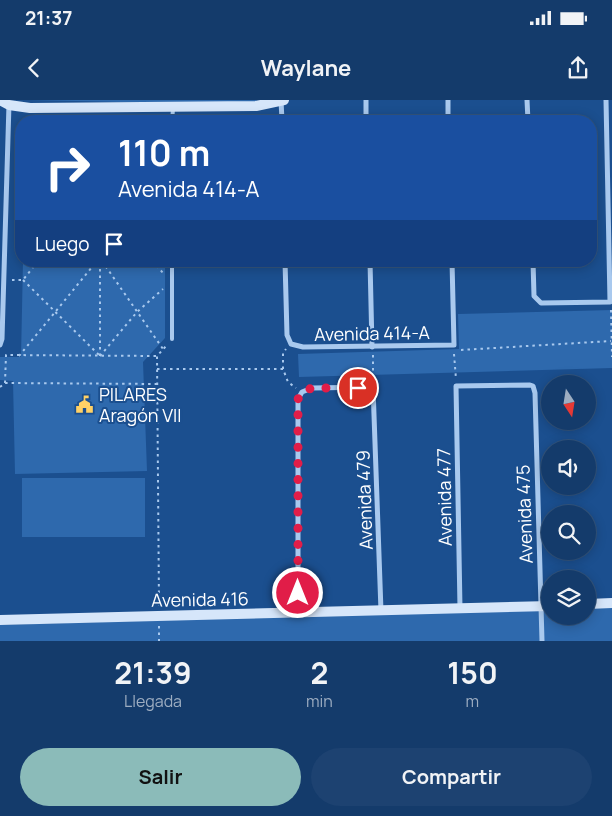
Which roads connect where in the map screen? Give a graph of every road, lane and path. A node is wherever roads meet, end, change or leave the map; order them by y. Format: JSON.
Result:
{"nodes":[{"id":1,"x":282,"y":100,"type":"edge"},
{"id":2,"x":366,"y":100,"type":"edge"},
{"id":3,"x":448,"y":100,"type":"edge"},
{"id":4,"x":527,"y":100,"type":"edge"},
{"id":5,"x":606,"y":100,"type":"edge"},
{"id":6,"x":6,"y":102,"type":"edge"},
{"id":7,"x":172,"y":107,"type":"junction"},
{"id":8,"x":172,"y":115,"type":"edge"},
{"id":9,"x":282,"y":115,"type":"edge"},
{"id":10,"x":366,"y":115,"type":"edge"},
{"id":11,"x":448,"y":115,"type":"edge"},
{"id":12,"x":528,"y":115,"type":"edge"},
{"id":13,"x":33,"y":267,"type":"edge"},
{"id":14,"x":95,"y":267,"type":"edge"},
{"id":15,"x":100,"y":267,"type":"edge"},
{"id":16,"x":104,"y":267,"type":"edge"},
{"id":17,"x":157,"y":267,"type":"edge"},
{"id":18,"x":172,"y":267,"type":"edge"},
{"id":19,"x":285,"y":267,"type":"edge"},
{"id":20,"x":370,"y":267,"type":"edge"},
{"id":21,"x":452,"y":267,"type":"edge"},
{"id":22,"x":533,"y":267,"type":"edge"},
{"id":23,"x":4,"y":280,"type":"junction"},
{"id":24,"x":23,"y":280,"type":"junction"},
{"id":25,"x":172,"y":283,"type":"junction"},
{"id":26,"x":610,"y":302,"type":"junction"},
{"id":27,"x":55,"y":312,"type":"junction"},
{"id":28,"x":137,"y":312,"type":"junction"},
{"id":29,"x":172,"y":339,"type":"joint"},
{"id":30,"x":611,"y":340,"type":"edge"},
{"id":31,"x":290,"y":344,"type":"junction"},
{"id":32,"x":0,"y":345,"type":"edge"},
{"id":33,"x":372,"y":347,"type":"junction"},
{"id":34,"x":163,"y":349,"type":"junction"},
{"id":35,"x":19,"y":356,"type":"junction"},
{"id":36,"x":100,"y":356,"type":"junction"},
{"id":37,"x":157,"y":356,"type":"junction"},
{"id":38,"x":612,"y":357,"type":"edge"},
{"id":39,"x":157,"y":369,"type":"junction"},
{"id":40,"x":283,"y":369,"type":"junction"},
{"id":41,"x":5,"y":383,"type":"junction"},
{"id":42,"x":157,"y":384,"type":"junction"},
{"id":43,"x":456,"y":386,"type":"junction"},
{"id":44,"x":0,"y":387,"type":"edge"},
{"id":45,"x":373,"y":388,"type":"junction"},
{"id":46,"x":302,"y":392,"type":"junction"},
{"id":47,"x":543,"y":570,"type":"edge"},
{"id":48,"x":612,"y":603,"type":"edge"},
{"id":49,"x":596,"y":604,"type":"edge"},
{"id":50,"x":541,"y":606,"type":"edge"},
{"id":51,"x":460,"y":608,"type":"junction"},
{"id":52,"x":381,"y":611,"type":"junction"},
{"id":53,"x":298,"y":612,"type":"junction"},
{"id":54,"x":159,"y":616,"type":"junction"},
{"id":55,"x":0,"y":620,"type":"edge"},
{"id":56,"x":543,"y":625,"type":"edge"},
{"id":57,"x":159,"y":641,"type":"edge"},
{"id":58,"x":542,"y":641,"type":"edge"}],
"edges":[{"from":1,"to":7,"type":"street"},
{"from":1,"to":9,"type":"street"},
{"from":2,"to":10,"type":"street"},
{"from":3,"to":11,"type":"street"},
{"from":4,"to":12,"type":"street"},
{"from":5,"to":26,"type":"street"},
{"from":6,"to":7,"type":"street"},
{"from":6,"to":23,"type":"street"},
{"from":7,"to":8,"type":"lane"},
{"from":13,"to":24,"type":"path"},
{"from":14,"to":27,"type":"path"},
{"from":15,"to":36,"type":"path"},
{"from":16,"to":28,"type":"path"},
{"from":17,"to":25,"type":"path"},
{"from":18,"to":25,"type":"lane"},
{"from":19,"to":31,"type":"street"},
{"from":20,"to":33,"type":"street"},
{"from":21,"to":33,"type":"street","name":"Avenida 414-A"},
{"from":22,"to":26,"type":"street"},
{"from":23,"to":24,"type":"path"},
{"from":23,"to":32,"type":"street"},
{"from":24,"to":27,"type":"path"},
{"from":25,"to":28,"type":"path"},
{"from":25,"to":29,"type":"lane"},
{"from":26,"to":30,"type":"path"},
{"from":27,"to":35,"type":"path"},
{"from":27,"to":36,"type":"path"},
{"from":28,"to":34,"type":"path"},
{"from":28,"to":36,"type":"path"},
{"from":29,"to":34,"type":"path"},
{"from":30,"to":38,"type":"path"},
{"from":30,"to":43,"type":"path"},
{"from":31,"to":33,"type":"street","name":"Avenida 414-A"},
{"from":31,"to":40,"type":"path"},
{"from":33,"to":45,"type":"path"},
{"from":34,"to":37,"type":"path"},
{"from":35,"to":36,"type":"path"},
{"from":35,"to":41,"type":"path"},
{"from":36,"to":37,"type":"path"},
{"from":37,"to":39,"type":"path"},
{"from":39,"to":40,"type":"path"},
{"from":39,"to":42,"type":"path"},
{"from":40,"to":46,"type":"path"},
{"from":41,"to":42,"type":"path"},
{"from":41,"to":44,"type":"path"},
{"from":42,"to":54,"type":"path"},
{"from":43,"to":47,"type":"street","name":"Avenida 475"},
{"from":43,"to":51,"type":"street","name":"Avenida 477"},
{"from":45,"to":46,"type":"street"},
{"from":45,"to":52,"type":"street","name":"Avenida 479"},
{"from":46,"to":53,"type":"street"},
{"from":48,"to":49,"type":"street"},
{"from":50,"to":51,"type":"street","name":"Avenida 416"},
{"from":51,"to":52,"type":"street","name":"Avenida 416"},
{"from":52,"to":53,"type":"street","name":"Avenida 416"},
{"from":53,"to":54,"type":"street","name":"Avenida 416"},
{"from":54,"to":55,"type":"street","name":"Avenida 416"},
{"from":54,"to":57,"type":"path"},
{"from":56,"to":58,"type":"street","name":"Avenida 475"}]}
